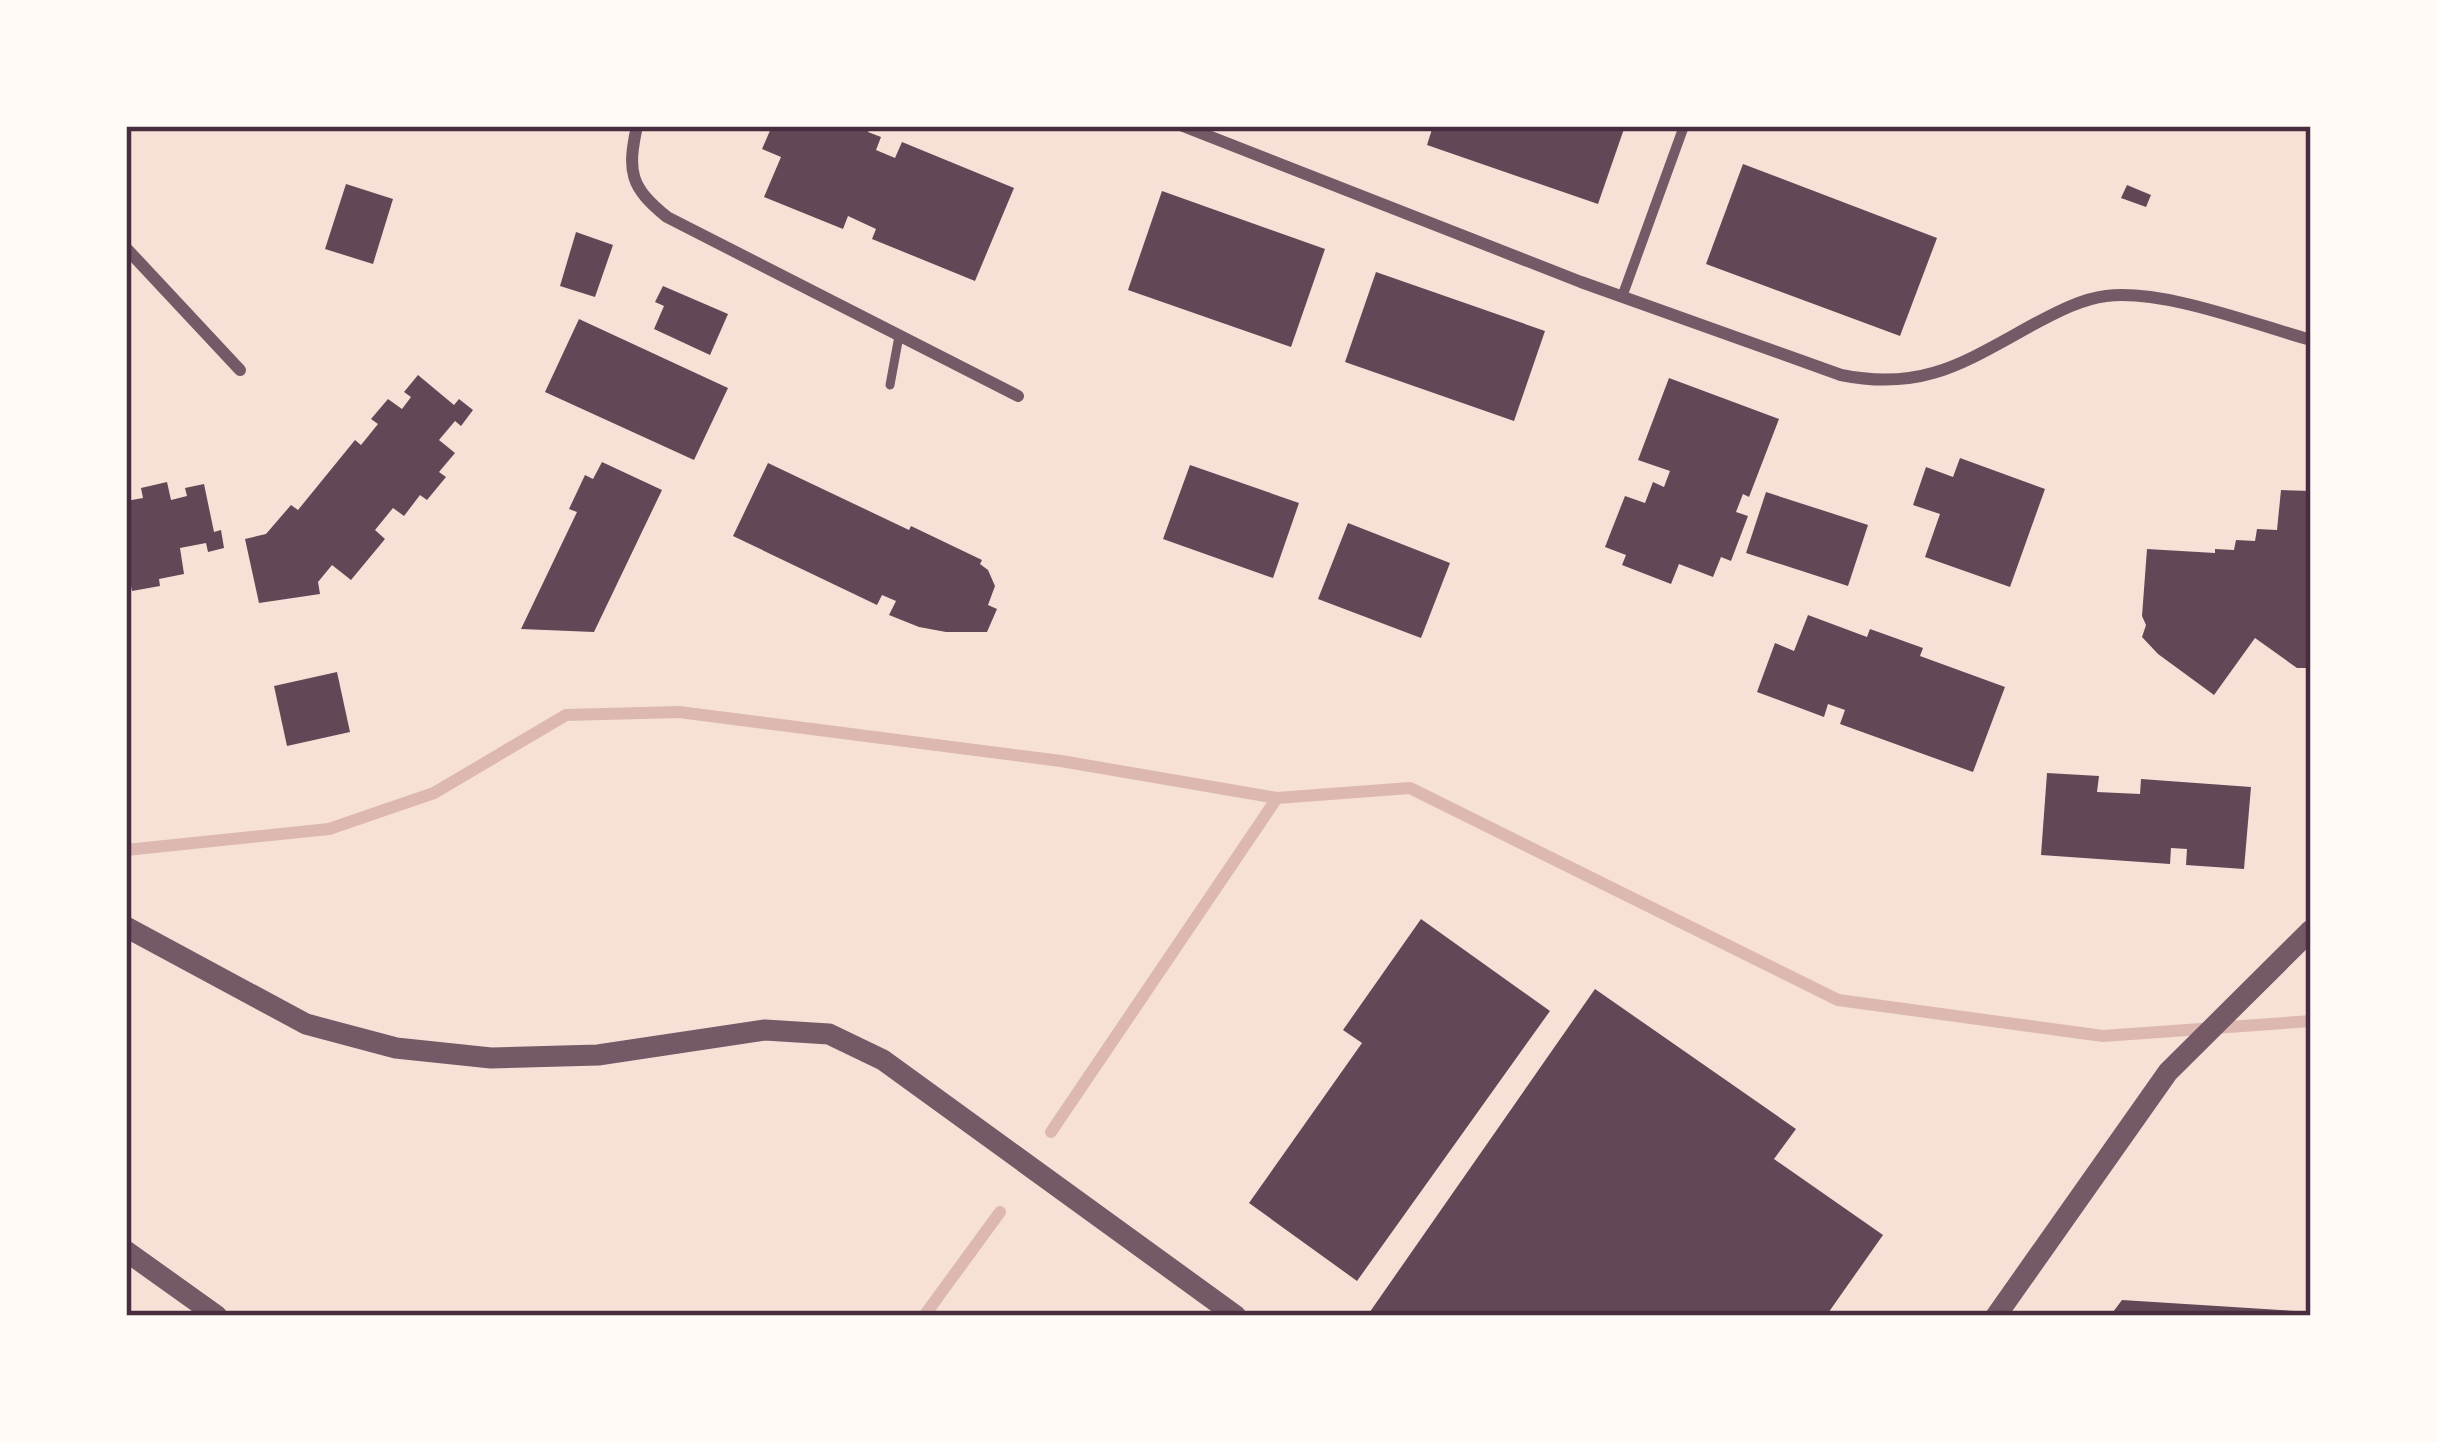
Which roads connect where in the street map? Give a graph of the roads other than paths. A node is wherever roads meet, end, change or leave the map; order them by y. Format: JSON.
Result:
{"nodes":[{"id":1,"x":637,"y":126,"type":"edge"},
{"id":2,"x":1183,"y":126,"type":"edge"},
{"id":3,"x":1684,"y":126,"type":"edge"},
{"id":4,"x":126,"y":248,"type":"edge"},
{"id":5,"x":1622,"y":297,"type":"junction"},
{"id":6,"x":899,"y":336,"type":"junction"},
{"id":7,"x":2311,"y":340,"type":"edge"},
{"id":8,"x":240,"y":370,"type":"dead end"},
{"id":9,"x":890,"y":385,"type":"dead end"},
{"id":10,"x":1018,"y":396,"type":"dead end"},
{"id":11,"x":126,"y":927,"type":"edge"},
{"id":12,"x":2307,"y":933,"type":"edge"},
{"id":13,"x":126,"y":1252,"type":"edge"},
{"id":14,"x":217,"y":1316,"type":"edge"},
{"id":15,"x":1236,"y":1316,"type":"edge"},
{"id":16,"x":1996,"y":1316,"type":"edge"}],
"edges":[{"from":1,"to":6,"type":"street"},
{"from":2,"to":5,"type":"street"},
{"from":3,"to":5,"type":"street"},
{"from":4,"to":8,"type":"street"},
{"from":5,"to":7,"type":"street"},
{"from":6,"to":9,"type":"lane"},
{"from":6,"to":10,"type":"street"},
{"from":11,"to":15,"type":"street"},
{"from":12,"to":16,"type":"street"},
{"from":13,"to":14,"type":"street"}]}
